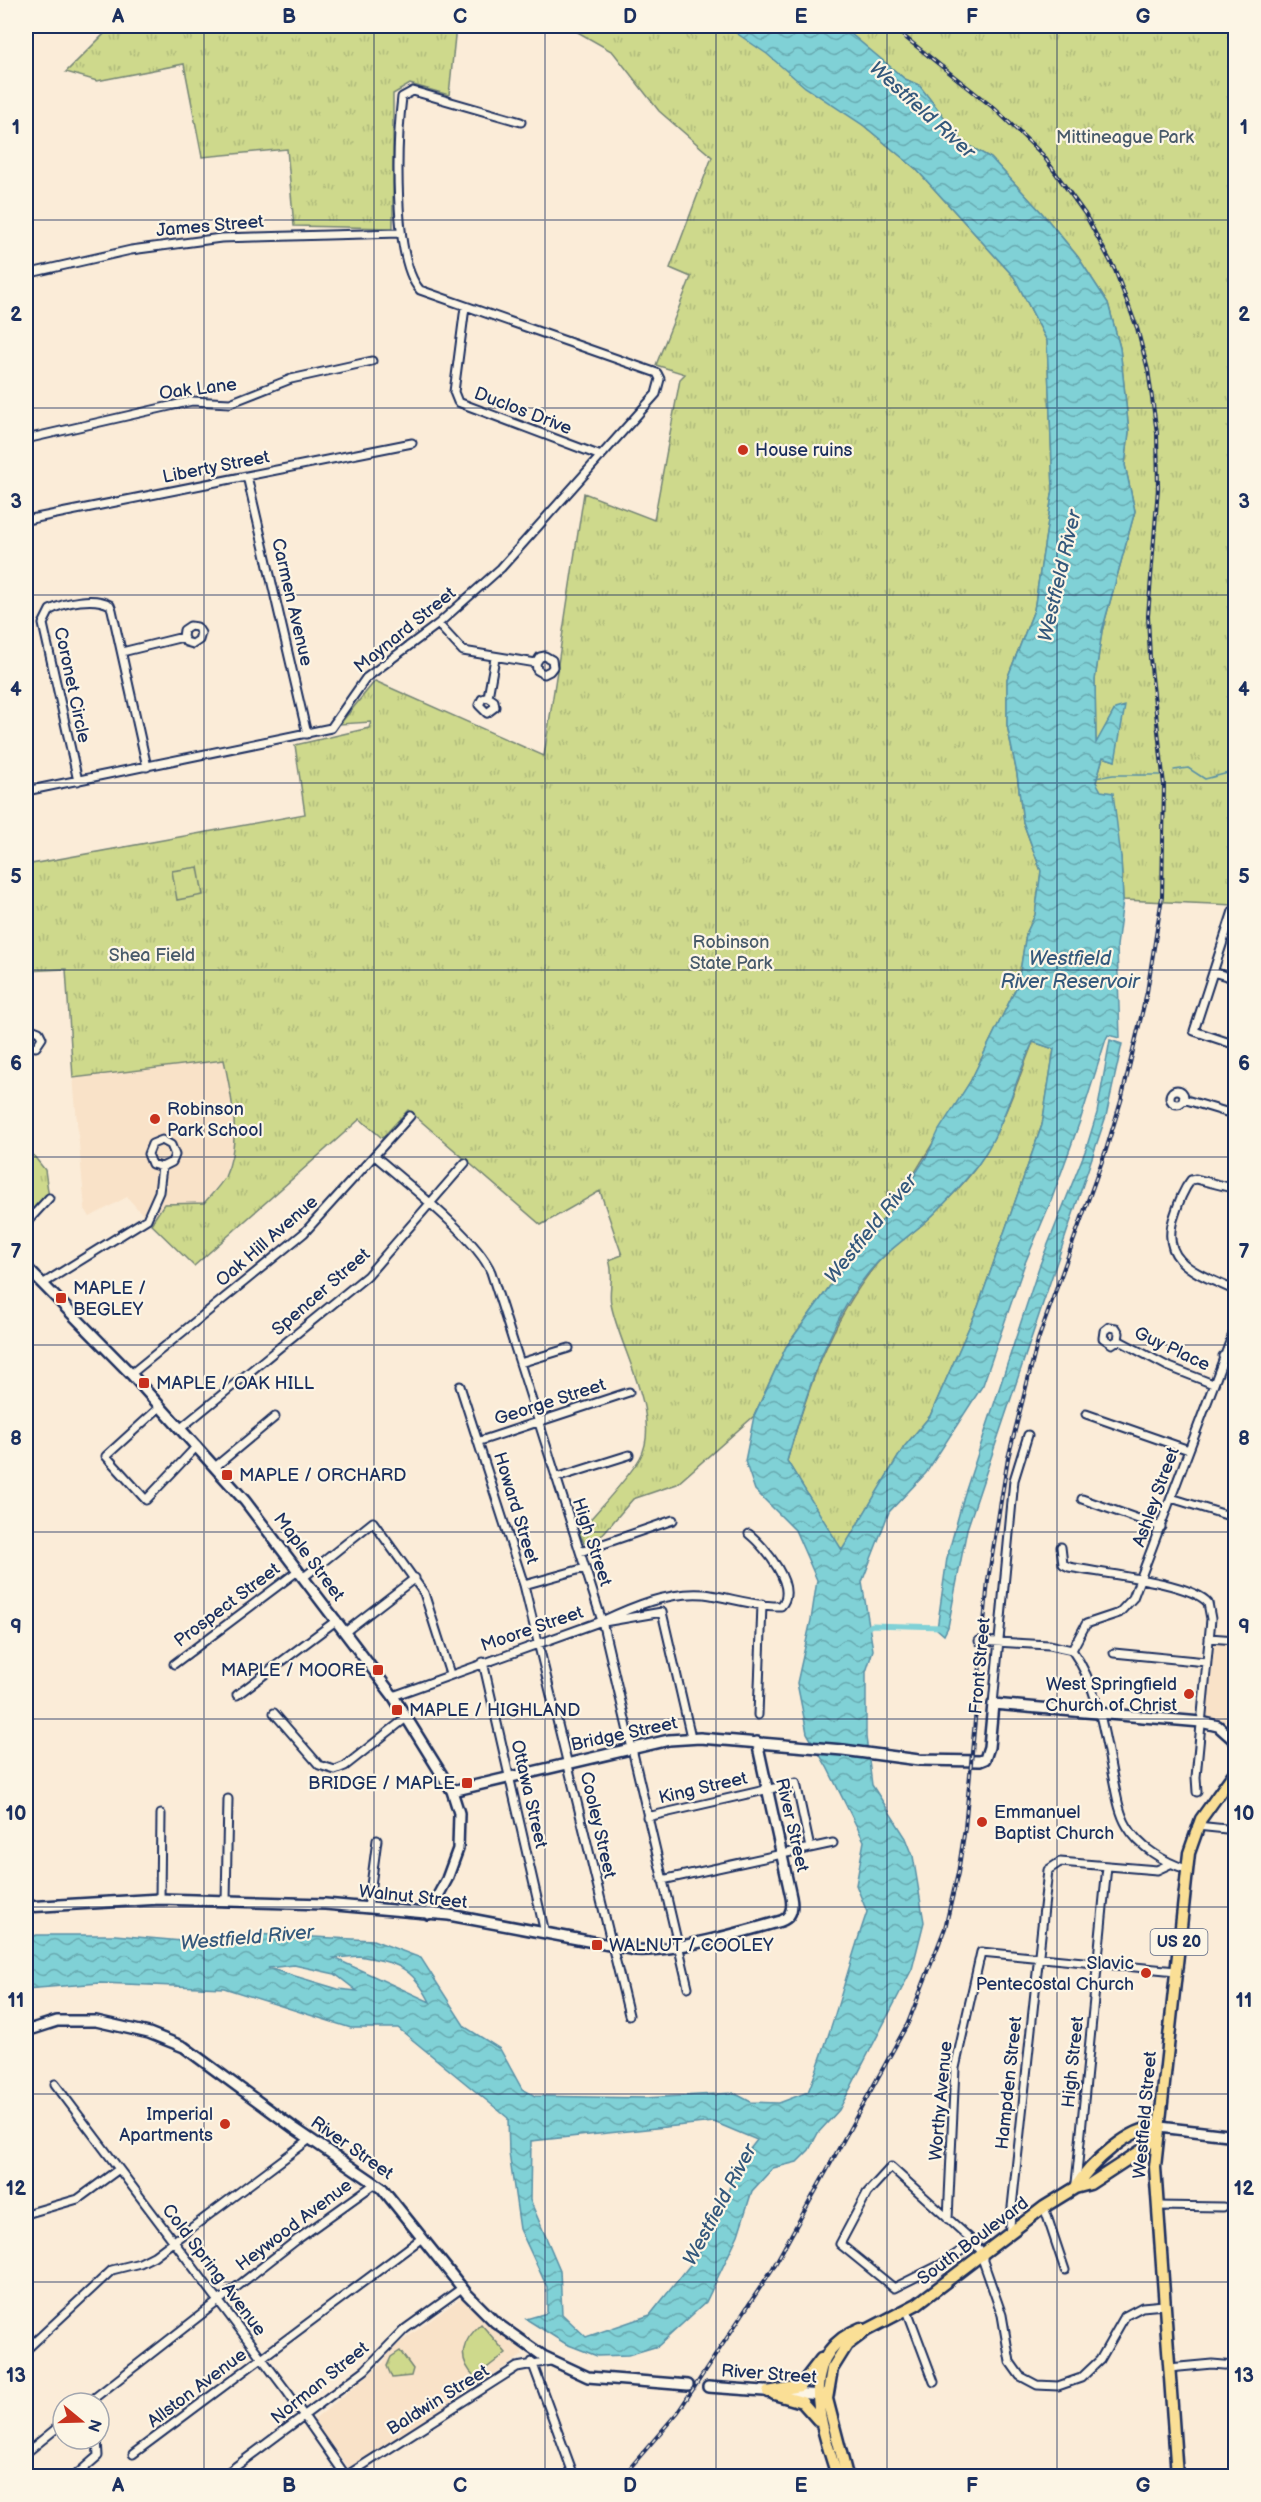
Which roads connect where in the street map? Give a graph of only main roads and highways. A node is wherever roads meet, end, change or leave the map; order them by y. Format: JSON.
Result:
{"nodes":[{"id":1,"x":26,"y":1267,"type":"edge"},
{"id":2,"x":757,"y":1742,"type":"junction"},
{"id":3,"x":1236,"y":1742,"type":"edge"},
{"id":4,"x":843,"y":1750,"type":"joint"},
{"id":5,"x":1236,"y":1770,"type":"edge"},
{"id":6,"x":452,"y":1791,"type":"junction"},
{"id":7,"x":26,"y":1907,"type":"edge"},
{"id":8,"x":428,"y":1914,"type":"junction"},
{"id":9,"x":789,"y":1915,"type":"joint"},
{"id":10,"x":26,"y":2031,"type":"edge"},
{"id":11,"x":1160,"y":2127,"type":"junction"},
{"id":12,"x":1236,"y":2136,"type":"edge"},
{"id":13,"x":1131,"y":2158,"type":"junction"},
{"id":14,"x":1155,"y":2172,"type":"junction"},
{"id":15,"x":1075,"y":2188,"type":"junction"},
{"id":16,"x":891,"y":2318,"type":"junction"},
{"id":17,"x":844,"y":2336,"type":"junction"},
{"id":18,"x":688,"y":2385,"type":"tunnel mouth"},
{"id":19,"x":708,"y":2387,"type":"tunnel mouth"},
{"id":20,"x":768,"y":2392,"type":"junction"},
{"id":21,"x":822,"y":2395,"type":"junction"},
{"id":22,"x":823,"y":2431,"type":"junction"},
{"id":23,"x":837,"y":2476,"type":"edge"},
{"id":24,"x":847,"y":2476,"type":"edge"},
{"id":25,"x":1177,"y":2476,"type":"edge"}],
"edges":[{"from":1,"to":6,"type":"main road","name":"Maple Street"},
{"from":2,"to":4,"type":"main road","name":"Bridge Street"},
{"from":2,"to":6,"type":"main road","name":"Bridge Street"},
{"from":2,"to":9,"type":"main road","name":"River Street"},
{"from":3,"to":4,"type":"main road","name":"Front Street"},
{"from":5,"to":11,"type":"main road","name":"Westfield Street","number":"US 20"},
{"from":6,"to":8,"type":"main road","name":"Maple Street"},
{"from":7,"to":8,"type":"main road","name":"Walnut Street"},
{"from":8,"to":9,"type":"main road","name":"Walnut Street"},
{"from":10,"to":18,"type":"main road","name":"River Street"},
{"from":11,"to":12,"type":"main road"},
{"from":11,"to":13,"type":"main road","name":"South Boulevard"},
{"from":11,"to":14,"type":"main road","name":"Westfield Street","number":"US 20"},
{"from":11,"to":15,"type":"main road","name":"South Boulevard"},
{"from":13,"to":14,"type":"main road"},
{"from":13,"to":15,"type":"main road","name":"South Boulevard"},
{"from":14,"to":25,"type":"main road","name":"Westfield Street","number":"US 20"},
{"from":15,"to":16,"type":"main road","name":"South Boulevard"},
{"from":16,"to":17,"type":"main road","name":"South Boulevard"},
{"from":16,"to":21,"type":"main road","name":"South Boulevard"},
{"from":17,"to":20,"type":"main road"},
{"from":17,"to":21,"type":"main road"},
{"from":19,"to":20,"type":"main road","name":"River Street"},
{"from":20,"to":21,"type":"main road","name":"River Street"},
{"from":20,"to":22,"type":"main road"},
{"from":21,"to":22,"type":"main road"},
{"from":21,"to":24,"type":"main road"},
{"from":22,"to":23,"type":"main road"}]}
